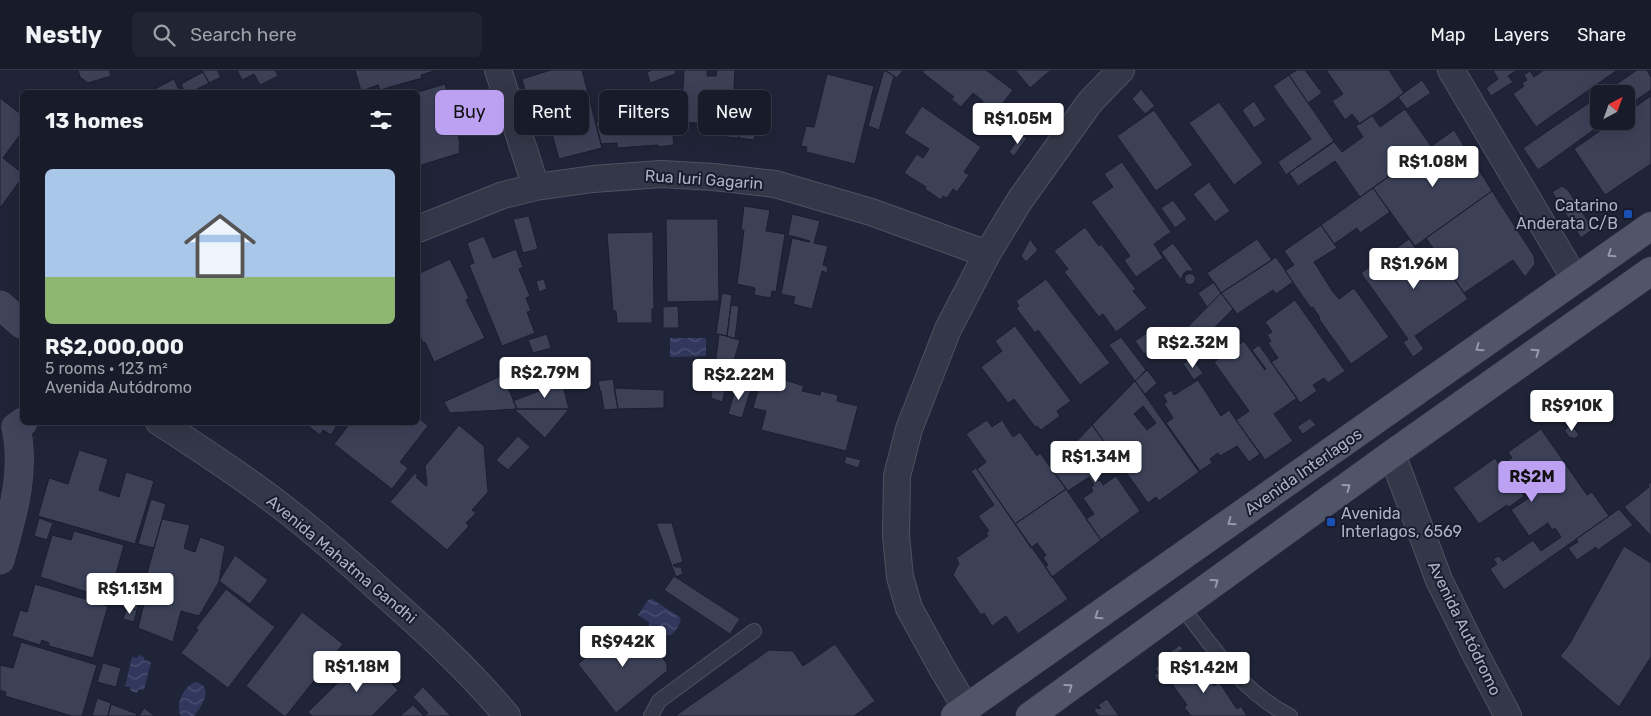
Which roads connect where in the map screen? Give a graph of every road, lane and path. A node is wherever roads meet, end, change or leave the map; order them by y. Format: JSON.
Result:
{"nodes":[{"id":1,"x":498,"y":70,"type":"edge"},
{"id":2,"x":1121,"y":70,"type":"edge"},
{"id":3,"x":1451,"y":70,"type":"edge"},
{"id":4,"x":536,"y":187,"type":"junction"},
{"id":5,"x":1651,"y":226,"type":"edge"},
{"id":6,"x":420,"y":228,"type":"edge"},
{"id":7,"x":987,"y":254,"type":"junction"},
{"id":8,"x":1651,"y":271,"type":"edge"},
{"id":9,"x":1576,"y":280,"type":"junction"},
{"id":10,"x":0,"y":306,"type":"edge"},
{"id":11,"x":20,"y":322,"type":"edge"},
{"id":12,"x":164,"y":425,"type":"edge"},
{"id":13,"x":13,"y":428,"type":"edge"},
{"id":14,"x":1392,"y":454,"type":"junction"},
{"id":15,"x":0,"y":560,"type":"edge"},
{"id":16,"x":1181,"y":606,"type":"junction"},
{"id":17,"x":754,"y":631,"type":"dead end"},
{"id":18,"x":961,"y":712,"type":"edge"},
{"id":19,"x":507,"y":716,"type":"edge"},
{"id":20,"x":651,"y":716,"type":"edge"},
{"id":21,"x":1030,"y":716,"type":"edge"},
{"id":22,"x":1290,"y":716,"type":"edge"},
{"id":23,"x":1508,"y":716,"type":"edge"}],
"edges":[{"from":1,"to":4,"type":"street"},
{"from":2,"to":7,"type":"street"},
{"from":3,"to":9,"type":"street"},
{"from":4,"to":6,"type":"street","name":"Rua Iuri Gagarin"},
{"from":4,"to":7,"type":"street","name":"Rua Iuri Gagarin"},
{"from":5,"to":9,"type":"main road","name":"Avenida Interlagos","one_way":true},
{"from":7,"to":18,"type":"street"},
{"from":14,"to":8,"type":"main road","one_way":true},
{"from":9,"to":18,"type":"main road","name":"Avenida Interlagos","one_way":true},
{"from":10,"to":11,"type":"street"},
{"from":12,"to":19,"type":"street","name":"Avenida Mahatma Gandhi"},
{"from":13,"to":15,"type":"street"},
{"from":16,"to":14,"type":"main road","one_way":true},
{"from":14,"to":23,"type":"street","name":"Avenida Autódromo"},
{"from":21,"to":16,"type":"main road","one_way":true},
{"from":16,"to":22,"type":"lane"},
{"from":17,"to":20,"type":"lane"}]}
